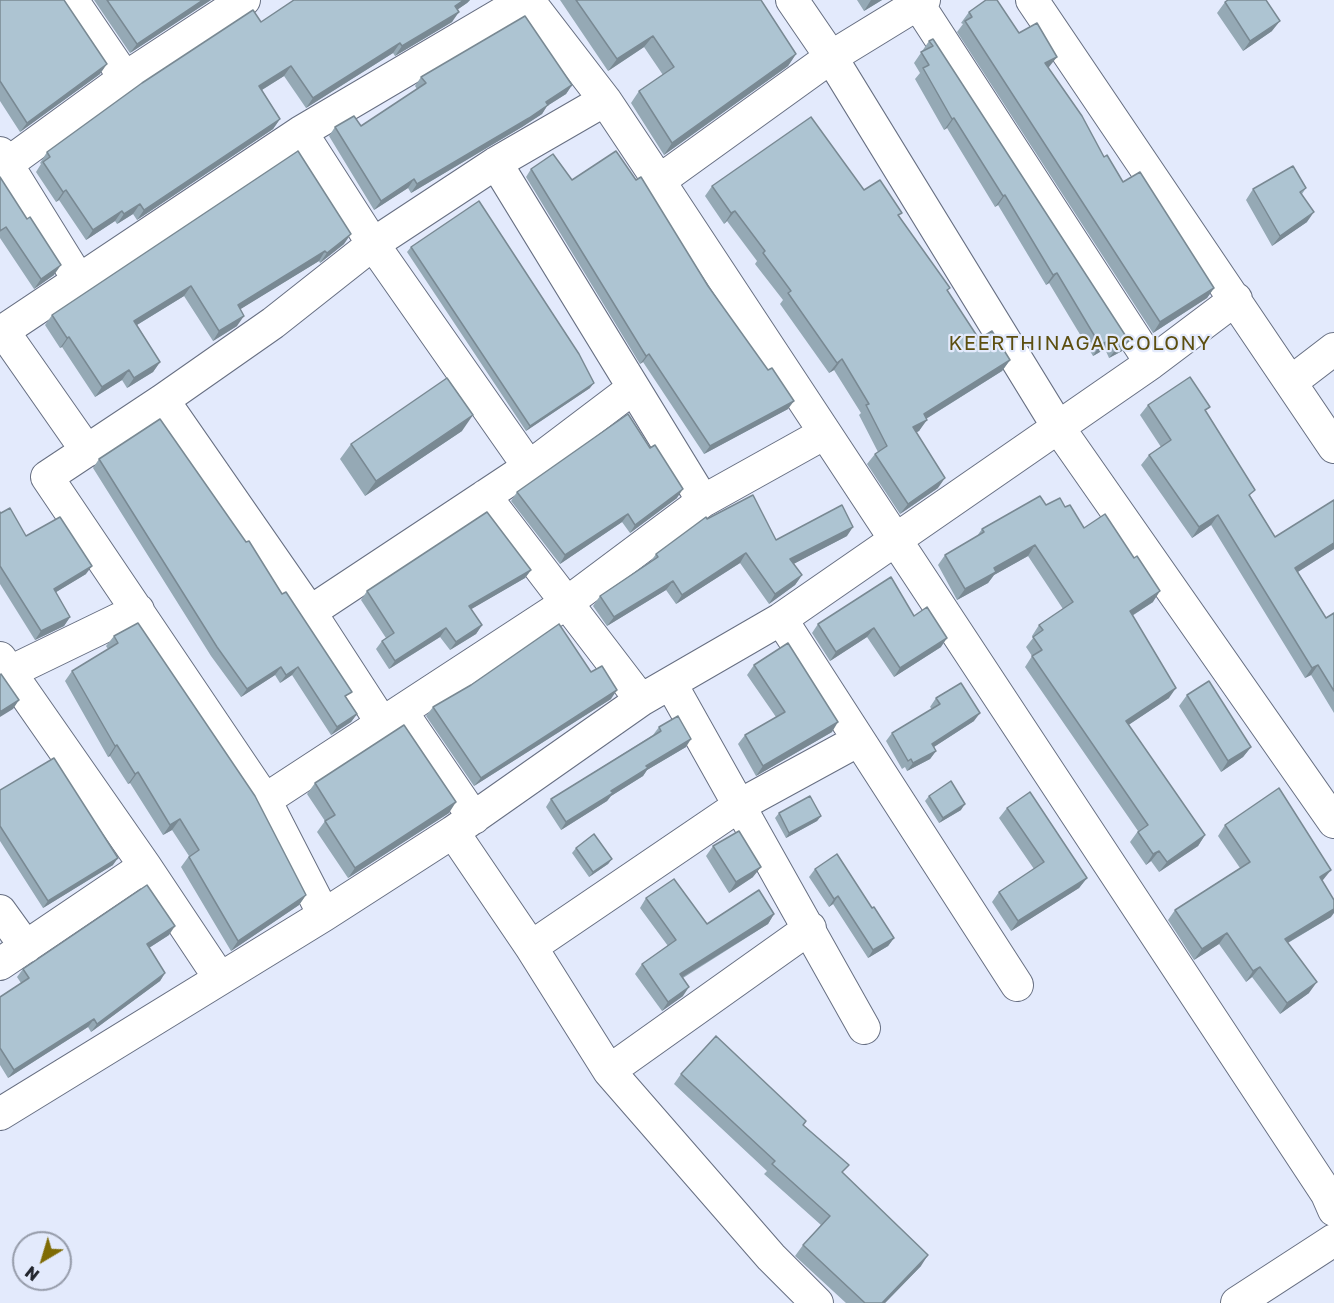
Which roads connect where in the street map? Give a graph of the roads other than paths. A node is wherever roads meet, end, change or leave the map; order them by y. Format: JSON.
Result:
{"nodes":[{"id":1,"x":72,"y":0,"type":"edge"},
{"id":2,"x":244,"y":0,"type":"edge"},
{"id":3,"x":526,"y":0,"type":"edge"},
{"id":4,"x":792,"y":0,"type":"edge"},
{"id":5,"x":1032,"y":0,"type":"edge"},
{"id":6,"x":921,"y":2,"type":"edge"},
{"id":7,"x":831,"y":57,"type":"junction"},
{"id":8,"x":125,"y":78,"type":"junction"},
{"id":9,"x":605,"y":100,"type":"junction"},
{"id":10,"x":301,"y":132,"type":"junction"},
{"id":11,"x":4,"y":158,"type":"edge"},
{"id":12,"x":496,"y":163,"type":"junction"},
{"id":13,"x":659,"y":181,"type":"junction"},
{"id":14,"x":374,"y":244,"type":"junction"},
{"id":15,"x":80,"y":282,"type":"junction"},
{"id":16,"x":1236,"y":300,"type":"junction"},
{"id":17,"x":1,"y":333,"type":"edge"},
{"id":18,"x":1334,"y":349,"type":"edge"},
{"id":19,"x":1151,"y":363,"type":"junction"},
{"id":20,"x":1291,"y":382,"type":"junction"},
{"id":21,"x":632,"y":388,"type":"junction"},
{"id":22,"x":163,"y":400,"type":"junction"},
{"id":23,"x":1058,"y":427,"type":"junction"},
{"id":24,"x":825,"y":433,"type":"junction"},
{"id":25,"x":1334,"y":447,"type":"edge"},
{"id":26,"x":87,"y":452,"type":"junction"},
{"id":27,"x":529,"y":467,"type":"junction"},
{"id":28,"x":485,"y":496,"type":"junction"},
{"id":29,"x":703,"y":501,"type":"junction"},
{"id":30,"x":895,"y":538,"type":"junction"},
{"id":31,"x":568,"y":602,"type":"junction"},
{"id":32,"x":138,"y":610,"type":"junction"},
{"id":33,"x":310,"y":612,"type":"junction"},
{"id":34,"x":781,"y":619,"type":"junction"},
{"id":35,"x":5,"y":665,"type":"edge"},
{"id":36,"x":671,"y":684,"type":"junction"},
{"id":37,"x":641,"y":700,"type":"junction"},
{"id":38,"x":391,"y":717,"type":"junction"},
{"id":39,"x":859,"y":740,"type":"junction"},
{"id":40,"x":265,"y":800,"type":"junction"},
{"id":41,"x":740,"y":805,"type":"junction"},
{"id":42,"x":1334,"y":822,"type":"edge"},
{"id":43,"x":463,"y":825,"type":"junction"},
{"id":44,"x":145,"y":866,"type":"junction"},
{"id":45,"x":0,"y":911,"type":"edge"},
{"id":46,"x":324,"y":915,"type":"junction"},
{"id":47,"x":810,"y":928,"type":"junction"},
{"id":48,"x":26,"y":947,"type":"junction"},
{"id":49,"x":531,"y":947,"type":"junction"},
{"id":50,"x":0,"y":964,"type":"edge"},
{"id":51,"x":219,"y":977,"type":"junction"},
{"id":52,"x":1017,"y":985,"type":"dead end"},
{"id":53,"x":864,"y":1028,"type":"dead end"},
{"id":54,"x":609,"y":1071,"type":"junction"},
{"id":55,"x":1,"y":1112,"type":"edge"},
{"id":56,"x":1332,"y":1198,"type":"edge"},
{"id":57,"x":1334,"y":1240,"type":"edge"},
{"id":58,"x":817,"y":1303,"type":"edge"},
{"id":59,"x":1237,"y":1303,"type":"edge"}],
"edges":[{"from":1,"to":8,"type":"street"},
{"from":2,"to":8,"type":"street"},
{"from":3,"to":9,"type":"street"},
{"from":3,"to":10,"type":"street"},
{"from":4,"to":7,"type":"street"},
{"from":5,"to":16,"type":"street"},
{"from":6,"to":7,"type":"street"},
{"from":6,"to":19,"type":"street"},
{"from":7,"to":13,"type":"street"},
{"from":7,"to":23,"type":"street"},
{"from":8,"to":11,"type":"street"},
{"from":9,"to":12,"type":"street"},
{"from":9,"to":13,"type":"street"},
{"from":10,"to":14,"type":"street"},
{"from":10,"to":15,"type":"street"},
{"from":11,"to":15,"type":"street"},
{"from":12,"to":14,"type":"street"},
{"from":12,"to":21,"type":"street"},
{"from":13,"to":24,"type":"street"},
{"from":14,"to":22,"type":"street"},
{"from":14,"to":27,"type":"street"},
{"from":15,"to":17,"type":"street"},
{"from":16,"to":19,"type":"street"},
{"from":16,"to":20,"type":"street"},
{"from":17,"to":26,"type":"street"},
{"from":18,"to":20,"type":"street"},
{"from":19,"to":23,"type":"street"},
{"from":20,"to":25,"type":"street"},
{"from":21,"to":27,"type":"street"},
{"from":21,"to":29,"type":"street"},
{"from":22,"to":26,"type":"street"},
{"from":22,"to":33,"type":"street"},
{"from":23,"to":30,"type":"street"},
{"from":23,"to":42,"type":"street"},
{"from":24,"to":29,"type":"street"},
{"from":24,"to":30,"type":"street"},
{"from":26,"to":32,"type":"street"},
{"from":27,"to":28,"type":"street"},
{"from":28,"to":31,"type":"street"},
{"from":28,"to":33,"type":"street"},
{"from":29,"to":31,"type":"street"},
{"from":30,"to":34,"type":"street"},
{"from":30,"to":56,"type":"street"},
{"from":31,"to":37,"type":"street"},
{"from":31,"to":38,"type":"street"},
{"from":32,"to":35,"type":"street"},
{"from":32,"to":40,"type":"street"},
{"from":33,"to":38,"type":"street"},
{"from":34,"to":36,"type":"street"},
{"from":34,"to":39,"type":"street"},
{"from":35,"to":44,"type":"street"},
{"from":36,"to":37,"type":"street"},
{"from":36,"to":41,"type":"street"},
{"from":37,"to":43,"type":"street"},
{"from":38,"to":40,"type":"street"},
{"from":38,"to":43,"type":"street"},
{"from":39,"to":41,"type":"street"},
{"from":39,"to":52,"type":"street"},
{"from":40,"to":46,"type":"street"},
{"from":41,"to":47,"type":"street"},
{"from":41,"to":49,"type":"street"},
{"from":43,"to":46,"type":"street"},
{"from":43,"to":49,"type":"street"},
{"from":44,"to":48,"type":"street"},
{"from":44,"to":51,"type":"street"},
{"from":45,"to":48,"type":"street"},
{"from":46,"to":51,"type":"street"},
{"from":47,"to":53,"type":"street"},
{"from":47,"to":54,"type":"street"},
{"from":48,"to":50,"type":"street"},
{"from":49,"to":54,"type":"street"},
{"from":51,"to":55,"type":"street"},
{"from":54,"to":58,"type":"street"},
{"from":57,"to":59,"type":"street"}]}
